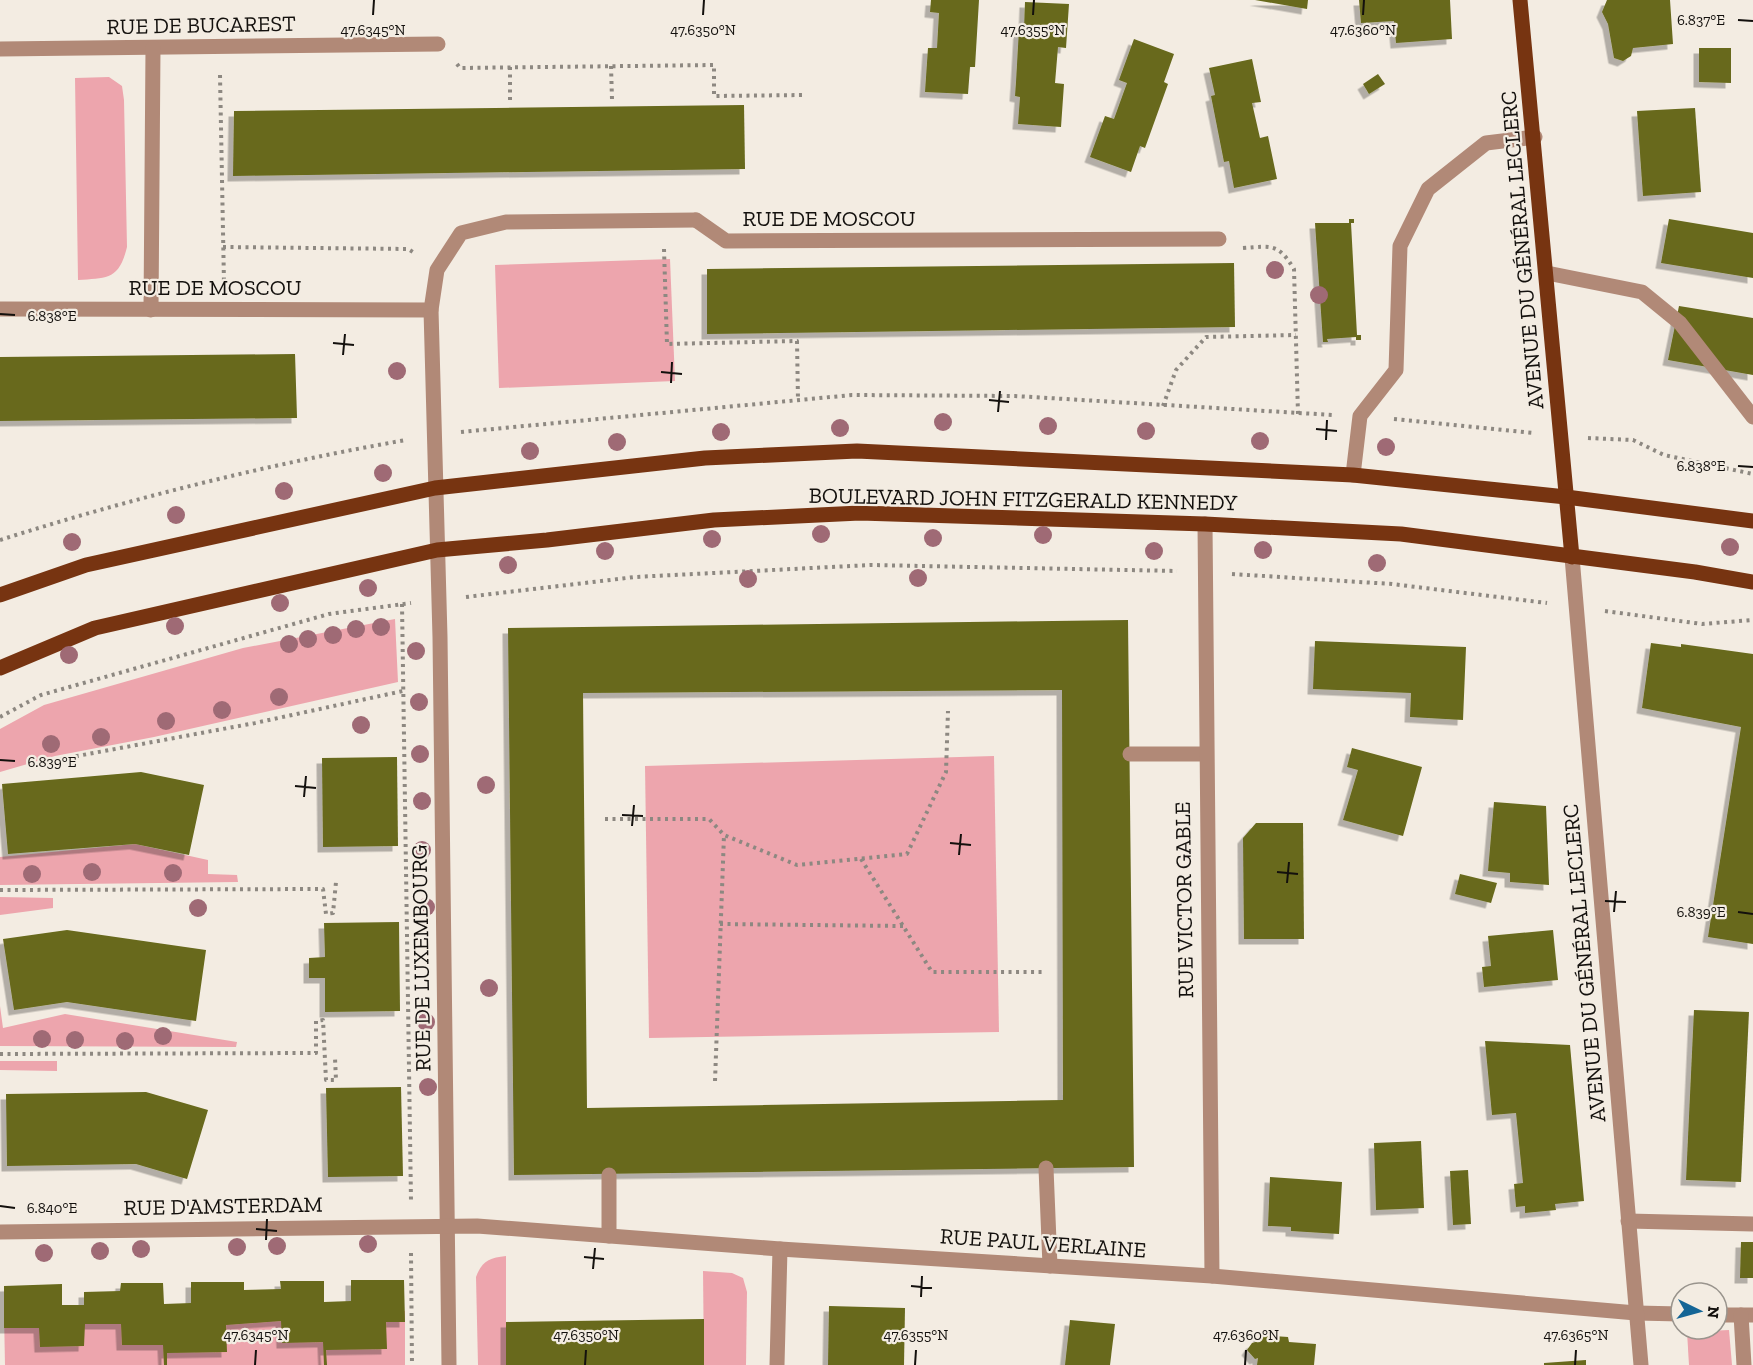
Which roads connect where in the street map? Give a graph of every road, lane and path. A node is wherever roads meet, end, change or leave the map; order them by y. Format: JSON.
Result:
{"nodes":[{"id":1,"x":1520,"y":0,"type":"edge"},
{"id":2,"x":438,"y":44,"type":"dead end"},
{"id":3,"x":220,"y":47,"type":"junction"},
{"id":4,"x":153,"y":48,"type":"junction"},
{"id":5,"x":0,"y":49,"type":"edge"},
{"id":6,"x":610,"y":66,"type":"junction"},
{"id":7,"x":510,"y":67,"type":"junction"},
{"id":8,"x":460,"y":68,"type":"dead end"},
{"id":9,"x":805,"y":95,"type":"dead end"},
{"id":10,"x":612,"y":99,"type":"dead end"},
{"id":11,"x":510,"y":101,"type":"dead end"},
{"id":12,"x":1535,"y":137,"type":"junction"},
{"id":13,"x":664,"y":220,"type":"junction"},
{"id":14,"x":1219,"y":239,"type":"joint"},
{"id":15,"x":223,"y":247,"type":"junction"},
{"id":16,"x":437,"y":270,"type":"junction"},
{"id":17,"x":1547,"y":273,"type":"junction"},
{"id":18,"x":0,"y":309,"type":"edge"},
{"id":19,"x":224,"y":309,"type":"junction"},
{"id":20,"x":151,"y":310,"type":"junction"},
{"id":21,"x":431,"y":310,"type":"junction"},
{"id":22,"x":1296,"y":335,"type":"junction"},
{"id":23,"x":798,"y":400,"type":"dead end"},
{"id":24,"x":1163,"y":406,"type":"dead end"},
{"id":25,"x":1298,"y":414,"type":"dead end"},
{"id":26,"x":1753,"y":417,"type":"edge"},
{"id":27,"x":1353,"y":475,"type":"junction"},
{"id":28,"x":435,"y":488,"type":"junction"},
{"id":29,"x":1566,"y":496,"type":"junction"},
{"id":30,"x":1753,"y":521,"type":"edge"},
{"id":31,"x":1205,"y":524,"type":"junction"},
{"id":32,"x":437,"y":550,"type":"junction"},
{"id":33,"x":1572,"y":557,"type":"junction"},
{"id":34,"x":1204,"y":572,"type":"junction"},
{"id":35,"x":1753,"y":582,"type":"edge"},
{"id":36,"x":0,"y":595,"type":"edge"},
{"id":37,"x":438,"y":601,"type":"junction"},
{"id":38,"x":402,"y":604,"type":"junction"},
{"id":39,"x":1576,"y":607,"type":"junction"},
{"id":40,"x":1753,"y":620,"type":"edge"},
{"id":41,"x":0,"y":668,"type":"edge"},
{"id":42,"x":403,"y":691,"type":"junction"},
{"id":43,"x":948,"y":711,"type":"dead end"},
{"id":44,"x":0,"y":717,"type":"edge"},
{"id":45,"x":1130,"y":754,"type":"dead end"},
{"id":46,"x":1205,"y":754,"type":"junction"},
{"id":47,"x":62,"y":759,"type":"dead end"},
{"id":48,"x":605,"y":819,"type":"dead end"},
{"id":49,"x":724,"y":835,"type":"junction"},
{"id":50,"x":861,"y":859,"type":"junction"},
{"id":51,"x":336,"y":882,"type":"dead end"},
{"id":52,"x":0,"y":890,"type":"edge"},
{"id":53,"x":720,"y":924,"type":"junction"},
{"id":54,"x":904,"y":926,"type":"junction"},
{"id":55,"x":1043,"y":972,"type":"dead end"},
{"id":56,"x":0,"y":1054,"type":"edge"},
{"id":57,"x":335,"y":1058,"type":"dead end"},
{"id":58,"x":715,"y":1082,"type":"dead end"},
{"id":59,"x":1046,"y":1168,"type":"dead end"},
{"id":60,"x":609,"y":1175,"type":"dead end"},
{"id":61,"x":1628,"y":1221,"type":"junction"},
{"id":62,"x":446,"y":1224,"type":"junction"},
{"id":63,"x":1753,"y":1224,"type":"edge"},
{"id":64,"x":411,"y":1225,"type":"junction"},
{"id":65,"x":0,"y":1232,"type":"edge"},
{"id":66,"x":609,"y":1236,"type":"junction"},
{"id":67,"x":780,"y":1249,"type":"junction"},
{"id":68,"x":1050,"y":1266,"type":"junction"},
{"id":69,"x":1212,"y":1276,"type":"junction"},
{"id":70,"x":1636,"y":1313,"type":"junction"},
{"id":71,"x":1669,"y":1314,"type":"edge"},
{"id":72,"x":1729,"y":1315,"type":"edge"},
{"id":73,"x":1747,"y":1315,"type":"edge"},
{"id":74,"x":412,"y":1365,"type":"edge"},
{"id":75,"x":448,"y":1365,"type":"edge"},
{"id":76,"x":777,"y":1365,"type":"edge"},
{"id":77,"x":1641,"y":1365,"type":"edge"},
{"id":78,"x":1744,"y":1365,"type":"edge"}],
"edges":[{"from":1,"to":12,"type":"main road","name":"AVENUE DU GÉNÉRAL LECLERC"},
{"from":2,"to":3,"type":"street","name":"RUE DE BUCAREST"},
{"from":3,"to":4,"type":"street","name":"RUE DE BUCAREST"},
{"from":3,"to":15,"type":"path"},
{"from":4,"to":5,"type":"street","name":"RUE DE BUCAREST"},
{"from":4,"to":20,"type":"street"},
{"from":6,"to":7,"type":"path"},
{"from":6,"to":9,"type":"path"},
{"from":6,"to":10,"type":"path"},
{"from":7,"to":8,"type":"path"},
{"from":7,"to":11,"type":"path"},
{"from":12,"to":17,"type":"main road","name":"AVENUE DU GÉNÉRAL LECLERC"},
{"from":12,"to":27,"type":"street"},
{"from":13,"to":14,"type":"street","name":"RUE DE MOSCOU"},
{"from":13,"to":16,"type":"street","name":"RUE DE MOSCOU"},
{"from":13,"to":23,"type":"path"},
{"from":14,"to":22,"type":"path"},
{"from":15,"to":16,"type":"path"},
{"from":15,"to":19,"type":"path"},
{"from":16,"to":21,"type":"street","name":"RUE DE MOSCOU"},
{"from":17,"to":26,"type":"street"},
{"from":17,"to":29,"type":"main road","name":"AVENUE DU GÉNÉRAL LECLERC"},
{"from":18,"to":20,"type":"street","name":"RUE DE MOSCOU"},
{"from":19,"to":20,"type":"street","name":"RUE DE MOSCOU"},
{"from":19,"to":21,"type":"street","name":"RUE DE MOSCOU"},
{"from":21,"to":28,"type":"street","name":"RUE DE MOSCOU"},
{"from":22,"to":24,"type":"path"},
{"from":22,"to":25,"type":"path"},
{"from":27,"to":28,"type":"main road","name":"BOULEVARD JOHN FITZGERALD KENNEDY"},
{"from":27,"to":29,"type":"main road","name":"BOULEVARD JOHN FITZGERALD KENNEDY"},
{"from":28,"to":32,"type":"street"},
{"from":28,"to":36,"type":"main road","name":"BOULEVARD JOHN FITZGERALD KENNEDY"},
{"from":29,"to":30,"type":"main road","name":"BOULEVARD JOHN FITZGERALD KENNEDY"},
{"from":29,"to":33,"type":"main road","name":"AVENUE DU GÉNÉRAL LECLERC"},
{"from":31,"to":32,"type":"main road","name":"BOULEVARD JOHN FITZGERALD KENNEDY"},
{"from":31,"to":33,"type":"main road","name":"BOULEVARD JOHN FITZGERALD KENNEDY"},
{"from":31,"to":34,"type":"street","name":"RUE VICTOR GABLE"},
{"from":32,"to":37,"type":"street","name":"RUE DE LUXEMBOURG"},
{"from":32,"to":41,"type":"main road","name":"BOULEVARD JOHN FITZGERALD KENNEDY"},
{"from":33,"to":35,"type":"main road","name":"BOULEVARD JOHN FITZGERALD KENNEDY"},
{"from":33,"to":39,"type":"street","name":"AVENUE DU GÉNÉRAL LECLERC"},
{"from":34,"to":37,"type":"path"},
{"from":34,"to":39,"type":"path"},
{"from":34,"to":46,"type":"street","name":"RUE VICTOR GABLE"},
{"from":37,"to":38,"type":"path"},
{"from":37,"to":62,"type":"street","name":"RUE DE LUXEMBOURG"},
{"from":38,"to":42,"type":"path"},
{"from":38,"to":44,"type":"path"},
{"from":39,"to":40,"type":"path"},
{"from":39,"to":61,"type":"street","name":"AVENUE DU GÉNÉRAL LECLERC"},
{"from":42,"to":47,"type":"path"},
{"from":42,"to":64,"type":"path"},
{"from":43,"to":50,"type":"path"},
{"from":45,"to":46,"type":"street"},
{"from":46,"to":69,"type":"street","name":"RUE VICTOR GABLE"},
{"from":48,"to":49,"type":"path"},
{"from":49,"to":50,"type":"path"},
{"from":49,"to":53,"type":"path"},
{"from":50,"to":54,"type":"path"},
{"from":51,"to":52,"type":"path"},
{"from":53,"to":54,"type":"path"},
{"from":53,"to":58,"type":"path"},
{"from":54,"to":55,"type":"path"},
{"from":56,"to":57,"type":"path"},
{"from":59,"to":68,"type":"street"},
{"from":60,"to":66,"type":"street"},
{"from":61,"to":63,"type":"street"},
{"from":61,"to":70,"type":"street","name":"AVENUE DU GÉNÉRAL LECLERC"},
{"from":62,"to":64,"type":"street","name":"RUE D'AMSTERDAM"},
{"from":62,"to":66,"type":"street","name":"RUE PAUL VERLAINE"},
{"from":62,"to":75,"type":"street","name":"RUE DE LUXEMBOURG"},
{"from":64,"to":65,"type":"street","name":"RUE D'AMSTERDAM"},
{"from":64,"to":74,"type":"path"},
{"from":66,"to":67,"type":"street","name":"RUE PAUL VERLAINE"},
{"from":67,"to":68,"type":"street","name":"RUE PAUL VERLAINE"},
{"from":67,"to":76,"type":"street"},
{"from":68,"to":69,"type":"street","name":"RUE PAUL VERLAINE"},
{"from":69,"to":70,"type":"street","name":"RUE PAUL VERLAINE"},
{"from":70,"to":71,"type":"street","name":"RUE PAUL VERLAINE"},
{"from":70,"to":77,"type":"street","name":"AVENUE DU GÉNÉRAL LECLERC"},
{"from":72,"to":73,"type":"street"},
{"from":73,"to":78,"type":"street"}]}
